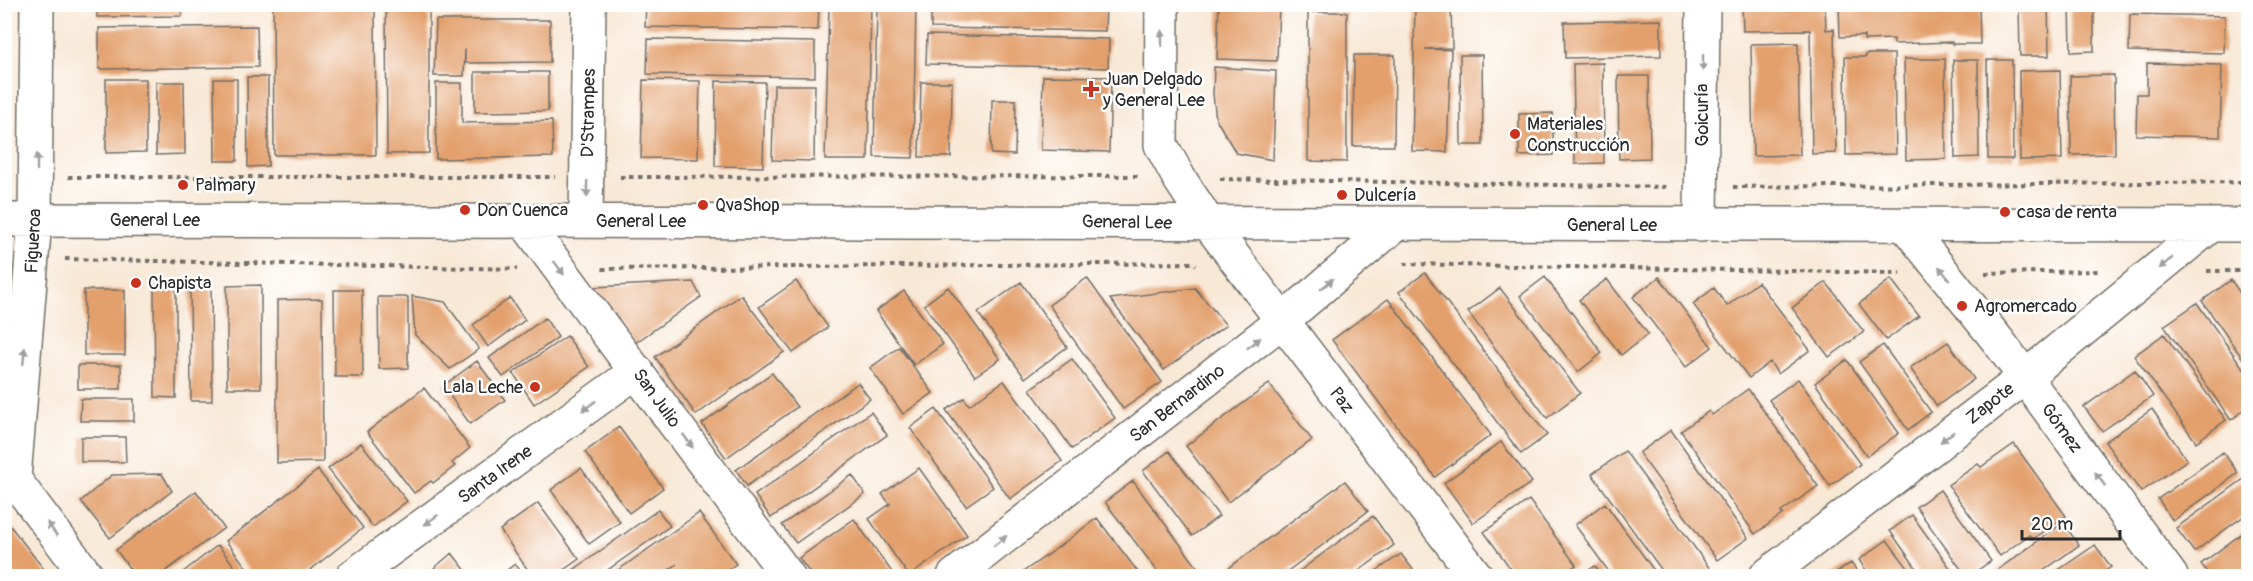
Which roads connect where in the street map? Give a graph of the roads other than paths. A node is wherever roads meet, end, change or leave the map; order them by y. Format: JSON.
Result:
{"nodes":[{"id":1,"x":37,"y":4,"type":"edge"},
{"id":2,"x":589,"y":4,"type":"edge"},
{"id":3,"x":1162,"y":4,"type":"edge"},
{"id":4,"x":1703,"y":4,"type":"edge"},
{"id":5,"x":1162,"y":129,"type":"junction"},
{"id":6,"x":20,"y":220,"type":"edge"},
{"id":7,"x":524,"y":221,"type":"junction"},
{"id":8,"x":586,"y":221,"type":"junction"},
{"id":9,"x":1159,"y":222,"type":"junction"},
{"id":10,"x":1209,"y":224,"type":"junction"},
{"id":11,"x":1396,"y":224,"type":"junction"},
{"id":12,"x":1701,"y":225,"type":"junction"},
{"id":13,"x":1905,"y":225,"type":"junction"},
{"id":14,"x":2248,"y":225,"type":"edge"},
{"id":15,"x":2210,"y":226,"type":"junction"},
{"id":16,"x":1282,"y":321,"type":"junction"},
{"id":17,"x":637,"y":371,"type":"junction"},
{"id":18,"x":2025,"y":377,"type":"junction"},
{"id":19,"x":9,"y":472,"type":"edge"},
{"id":20,"x":87,"y":576,"type":"edge"},
{"id":21,"x":353,"y":576,"type":"edge"},
{"id":22,"x":788,"y":576,"type":"edge"},
{"id":23,"x":954,"y":576,"type":"edge"},
{"id":24,"x":1476,"y":576,"type":"edge"},
{"id":25,"x":1766,"y":576,"type":"edge"},
{"id":26,"x":2171,"y":576,"type":"edge"}],
"edges":[{"from":6,"to":1,"type":"street","name":"Figueroa","one_way":true},
{"from":2,"to":8,"type":"street","name":"D'Strampes","one_way":true},
{"from":5,"to":3,"type":"street","one_way":true},
{"from":4,"to":12,"type":"street","name":"Goicuría","one_way":true},
{"from":5,"to":9,"type":"street"},
{"from":5,"to":10,"type":"street","name":"Paz"},
{"from":6,"to":7,"type":"street","name":"General Lee"},
{"from":19,"to":6,"type":"street","name":"Figueroa","one_way":true},
{"from":7,"to":8,"type":"street","name":"General Lee"},
{"from":7,"to":17,"type":"street","name":"San Julio","one_way":true},
{"from":8,"to":9,"type":"street","name":"General Lee"},
{"from":9,"to":10,"type":"street","name":"General Lee"},
{"from":10,"to":11,"type":"street","name":"General Lee"},
{"from":10,"to":16,"type":"street","name":"Paz"},
{"from":11,"to":12,"type":"street","name":"General Lee"},
{"from":16,"to":11,"type":"street","name":"San Bernardino","one_way":true},
{"from":12,"to":13,"type":"street","name":"General Lee"},
{"from":13,"to":15,"type":"street","name":"General Lee"},
{"from":18,"to":13,"type":"street","name":"Gómez","one_way":true},
{"from":14,"to":15,"type":"street","name":"General Lee"},
{"from":15,"to":18,"type":"street","name":"Zapote","one_way":true},
{"from":23,"to":16,"type":"street","name":"San Bernardino","one_way":true},
{"from":16,"to":24,"type":"street","name":"Paz"},
{"from":17,"to":21,"type":"street","name":"Santa Irene","one_way":true},
{"from":17,"to":22,"type":"street","name":"San Julio","one_way":true},
{"from":18,"to":25,"type":"street","name":"Zapote","one_way":true},
{"from":26,"to":18,"type":"street","name":"Gómez","one_way":true},
{"from":20,"to":19,"type":"street","one_way":true}]}
